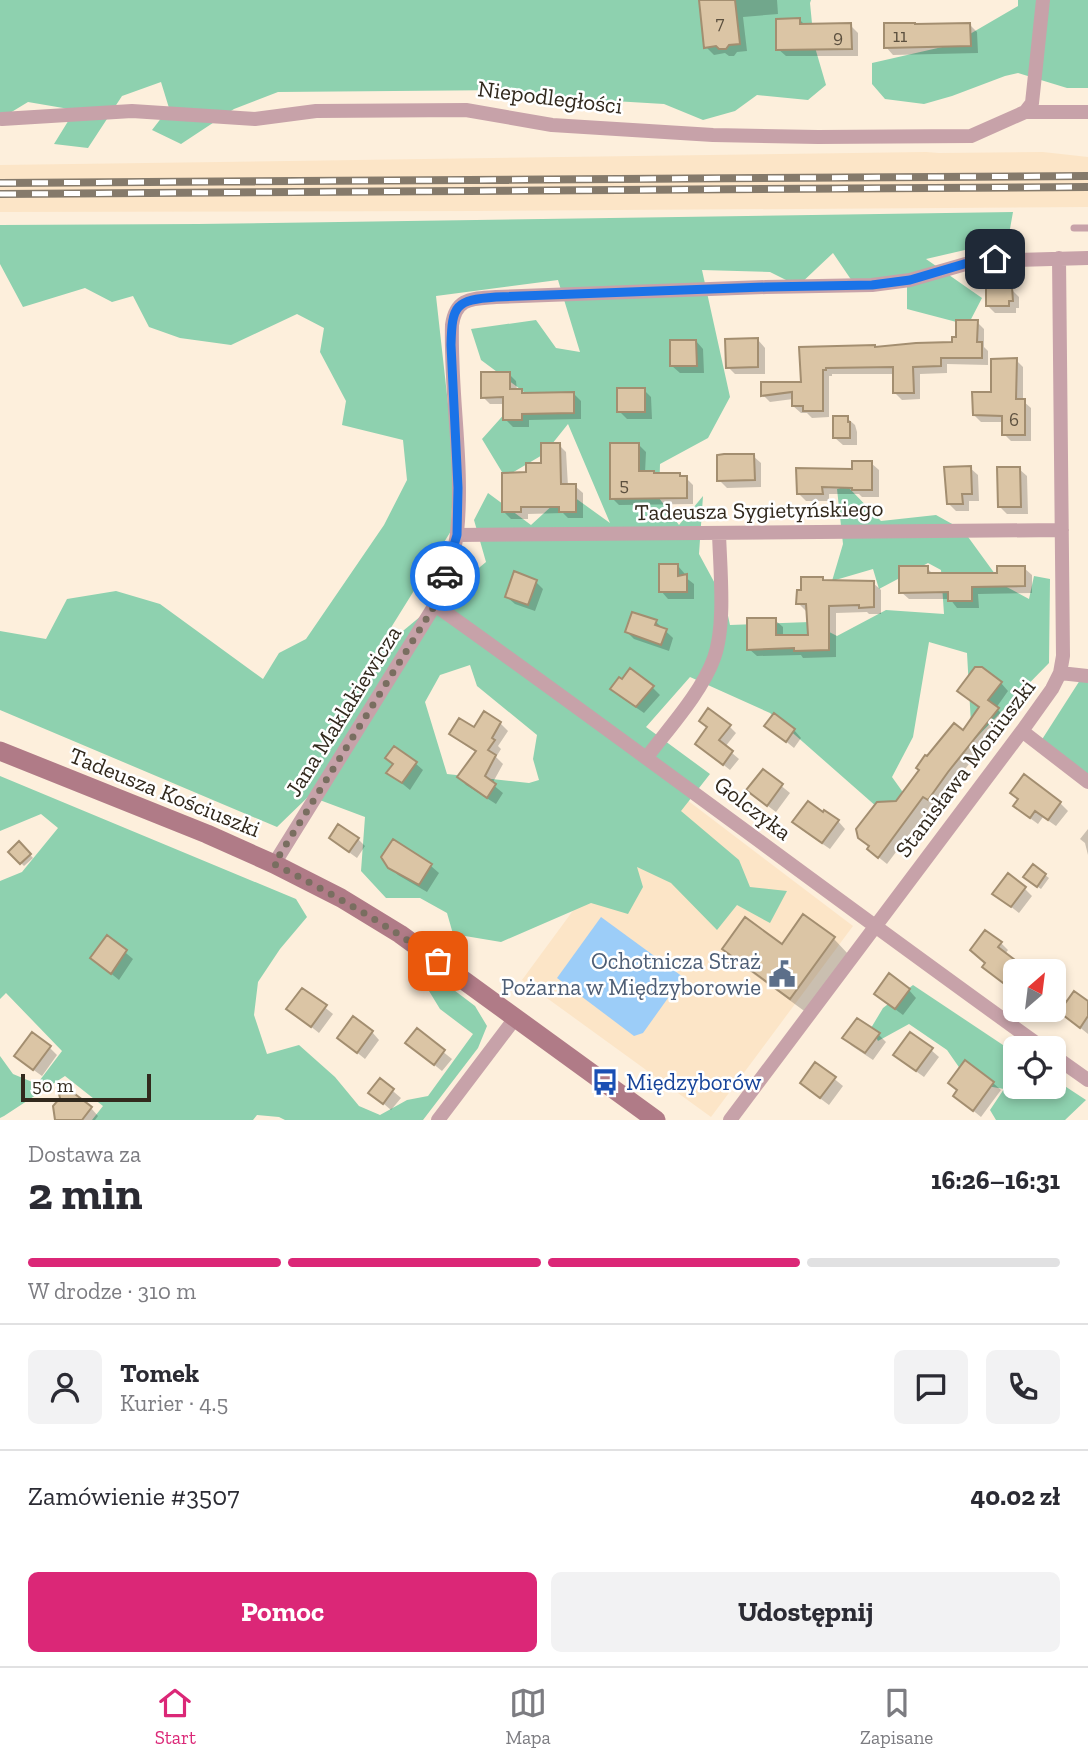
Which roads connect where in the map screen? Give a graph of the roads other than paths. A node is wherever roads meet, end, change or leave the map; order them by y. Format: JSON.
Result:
{"nodes":[{"id":1,"x":1043,"y":0,"type":"edge"},
{"id":2,"x":1025,"y":112,"type":"junction"},
{"id":3,"x":1088,"y":112,"type":"edge"},
{"id":4,"x":1,"y":120,"type":"edge"},
{"id":5,"x":1074,"y":228,"type":"dead end"},
{"id":6,"x":1088,"y":228,"type":"edge"},
{"id":7,"x":1059,"y":258,"type":"junction"},
{"id":8,"x":1088,"y":258,"type":"edge"},
{"id":9,"x":1062,"y":530,"type":"junction"},
{"id":10,"x":719,"y":533,"type":"junction"},
{"id":11,"x":457,"y":535,"type":"junction"},
{"id":12,"x":435,"y":605,"type":"junction"},
{"id":13,"x":1060,"y":673,"type":"junction"},
{"id":14,"x":1088,"y":676,"type":"edge"},
{"id":15,"x":1021,"y":731,"type":"junction"},
{"id":16,"x":0,"y":751,"type":"edge"},
{"id":17,"x":647,"y":757,"type":"junction"},
{"id":18,"x":1088,"y":782,"type":"edge"},
{"id":19,"x":274,"y":864,"type":"junction"},
{"id":20,"x":874,"y":927,"type":"junction"},
{"id":21,"x":516,"y":1017,"type":"junction"},
{"id":22,"x":1026,"y":1036,"type":"edge"},
{"id":23,"x":1066,"y":1064,"type":"edge"},
{"id":24,"x":1088,"y":1080,"type":"edge"},
{"id":25,"x":438,"y":1120,"type":"edge"},
{"id":26,"x":656,"y":1120,"type":"edge"},
{"id":27,"x":730,"y":1120,"type":"edge"}],
"edges":[{"from":1,"to":2,"type":"street"},
{"from":2,"to":3,"type":"street","name":"Niepodległości"},
{"from":2,"to":4,"type":"street","name":"Niepodległości"},
{"from":5,"to":6,"type":"lane"},
{"from":7,"to":8,"type":"street"},
{"from":7,"to":9,"type":"street","name":"Stanisława Moniuszki"},
{"from":7,"to":11,"type":"street","name":"Jana Maklakiewicza"},
{"from":9,"to":10,"type":"street","name":"Tadeusza Sygietyńskiego"},
{"from":9,"to":13,"type":"street","name":"Stanisława Moniuszki"},
{"from":10,"to":11,"type":"street","name":"Tadeusza Sygietyńskiego"},
{"from":10,"to":17,"type":"street"},
{"from":11,"to":12,"type":"street","name":"Jana Maklakiewicza"},
{"from":12,"to":17,"type":"street","name":"Golczyka"},
{"from":12,"to":19,"type":"street","name":"Jana Maklakiewicza"},
{"from":13,"to":14,"type":"street"},
{"from":13,"to":15,"type":"street","name":"Stanisława Moniuszki"},
{"from":15,"to":18,"type":"street"},
{"from":15,"to":20,"type":"street","name":"Stanisława Moniuszki"},
{"from":16,"to":19,"type":"main road","name":"Tadeusza Kościuszki"},
{"from":17,"to":20,"type":"street","name":"Golczyka"},
{"from":19,"to":21,"type":"main road","name":"Tadeusza Kościuszki"},
{"from":20,"to":22,"type":"street","name":"Golczyka"},
{"from":20,"to":27,"type":"street","name":"Stanisława Moniuszki"},
{"from":21,"to":25,"type":"street"},
{"from":21,"to":26,"type":"main road","name":"Tadeusza Kościuszki"},
{"from":23,"to":24,"type":"street"}]}
